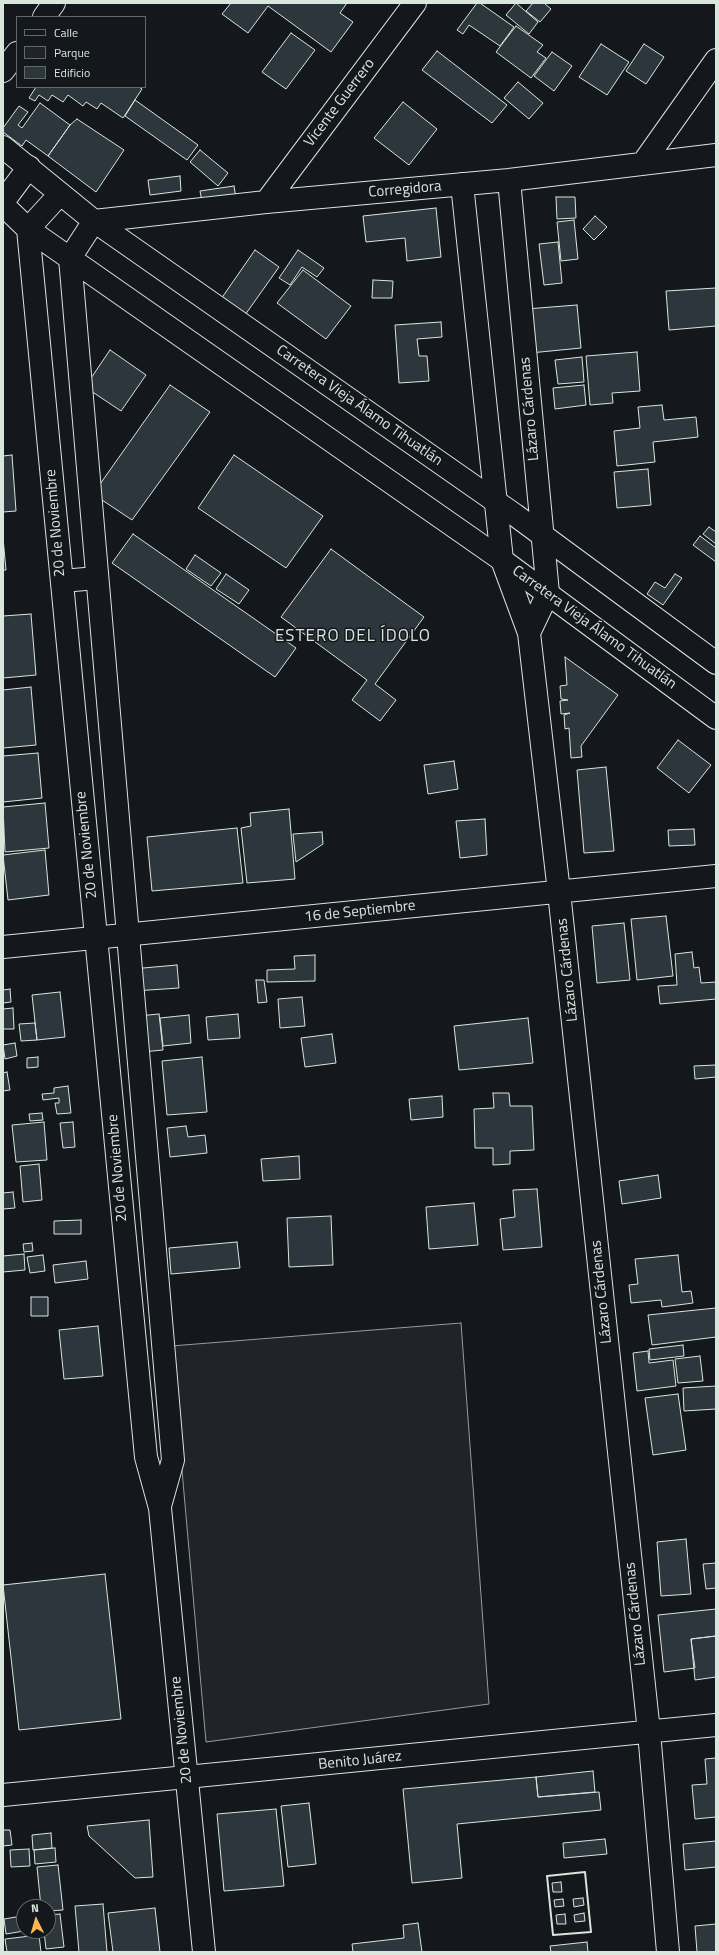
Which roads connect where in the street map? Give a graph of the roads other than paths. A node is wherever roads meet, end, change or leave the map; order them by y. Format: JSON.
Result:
{"nodes":[{"id":1,"x":54,"y":3,"type":"edge"},
{"id":2,"x":415,"y":3,"type":"edge"},
{"id":3,"x":45,"y":16,"type":"edge"},
{"id":4,"x":16,"y":54,"type":"edge"},
{"id":5,"x":716,"y":60,"type":"edge"},
{"id":6,"x":3,"y":71,"type":"edge"},
{"id":7,"x":3,"y":148,"type":"edge"},
{"id":8,"x":716,"y":155,"type":"edge"},
{"id":9,"x":643,"y":163,"type":"junction"},
{"id":10,"x":29,"y":167,"type":"junction"},
{"id":11,"x":509,"y":180,"type":"junction"},
{"id":12,"x":462,"y":184,"type":"junction"},
{"id":13,"x":60,"y":194,"type":"junction"},
{"id":14,"x":3,"y":202,"type":"edge"},
{"id":15,"x":266,"y":202,"type":"junction"},
{"id":16,"x":3,"y":205,"type":"edge"},
{"id":17,"x":94,"y":221,"type":"junction"},
{"id":18,"x":28,"y":229,"type":"junction"},
{"id":19,"x":70,"y":258,"type":"junction"},
{"id":20,"x":494,"y":500,"type":"junction"},
{"id":21,"x":542,"y":535,"type":"junction"},
{"id":22,"x":502,"y":560,"type":"junction"},
{"id":23,"x":97,"y":578,"type":"junction"},
{"id":24,"x":62,"y":581,"type":"junction"},
{"id":25,"x":548,"y":593,"type":"junction"},
{"id":26,"x":529,"y":633,"type":"junction"},
{"id":27,"x":716,"y":663,"type":"edge"},
{"id":28,"x":716,"y":718,"type":"edge"},
{"id":29,"x":716,"y":876,"type":"edge"},
{"id":30,"x":559,"y":892,"type":"junction"},
{"id":31,"x":127,"y":936,"type":"junction"},
{"id":32,"x":96,"y":939,"type":"junction"},
{"id":33,"x":3,"y":947,"type":"edge"},
{"id":34,"x":160,"y":1508,"type":"junction"},
{"id":35,"x":716,"y":1725,"type":"edge"},
{"id":36,"x":649,"y":1732,"type":"junction"},
{"id":37,"x":187,"y":1778,"type":"junction"},
{"id":38,"x":3,"y":1795,"type":"edge"},
{"id":39,"x":204,"y":1952,"type":"edge"},
{"id":40,"x":668,"y":1952,"type":"edge"}],
"edges":[{"from":1,"to":3,"type":"main road"},
{"from":2,"to":15,"type":"main road","name":"Vicente Guerrero"},
{"from":4,"to":6,"type":"main road"},
{"from":5,"to":9,"type":"main road"},
{"from":7,"to":10,"type":"main road","name":"Carretera Vieja Álamo Tihuatlán"},
{"from":8,"to":9,"type":"main road","name":"Corregidora"},
{"from":9,"to":11,"type":"main road","name":"Corregidora"},
{"from":10,"to":13,"type":"main road","name":"Carretera Vieja Álamo Tihuatlán"},
{"from":10,"to":14,"type":"main road"},
{"from":11,"to":12,"type":"main road","name":"Corregidora"},
{"from":11,"to":21,"type":"main road","name":"Lázaro Cárdenas"},
{"from":12,"to":15,"type":"main road","name":"Corregidora"},
{"from":12,"to":20,"type":"main road","name":"Lázaro Cárdenas"},
{"from":13,"to":17,"type":"main road","name":"Carretera Vieja Álamo Tihuatlán"},
{"from":13,"to":18,"type":"main road"},
{"from":15,"to":17,"type":"main road","name":"Corregidora"},
{"from":16,"to":18,"type":"main road","name":"Carretera Vieja Álamo Tihuatlán"},
{"from":17,"to":19,"type":"main road"},
{"from":17,"to":20,"type":"main road","name":"Carretera Vieja Álamo Tihuatlán"},
{"from":18,"to":19,"type":"main road","name":"Carretera Vieja Álamo Tihuatlán"},
{"from":18,"to":24,"type":"main road","name":"20 de Noviembre"},
{"from":19,"to":22,"type":"main road","name":"Carretera Vieja Álamo Tihuatlán"},
{"from":19,"to":23,"type":"main road","name":"20 de Noviembre"},
{"from":20,"to":21,"type":"main road","name":"Carretera Vieja Álamo Tihuatlán"},
{"from":20,"to":22,"type":"main road","name":"Lázaro Cárdenas"},
{"from":21,"to":25,"type":"main road","name":"Lázaro Cárdenas"},
{"from":21,"to":27,"type":"main road","name":"Carretera Vieja Álamo Tihuatlán"},
{"from":22,"to":25,"type":"main road","name":"Carretera Vieja Álamo Tihuatlán"},
{"from":22,"to":26,"type":"main road","name":"Lázaro Cárdenas"},
{"from":23,"to":24,"type":"main road"},
{"from":23,"to":31,"type":"main road","name":"20 de Noviembre"},
{"from":24,"to":32,"type":"main road","name":"20 de Noviembre"},
{"from":25,"to":26,"type":"main road"},
{"from":25,"to":28,"type":"main road","name":"Carretera Vieja Álamo Tihuatlán"},
{"from":26,"to":30,"type":"main road","name":"Lázaro Cárdenas"},
{"from":29,"to":30,"type":"main road","name":"16 de Septiembre"},
{"from":30,"to":31,"type":"main road","name":"16 de Septiembre"},
{"from":30,"to":36,"type":"main road","name":"Lázaro Cárdenas"},
{"from":31,"to":32,"type":"main road","name":"16 de Septiembre"},
{"from":31,"to":34,"type":"main road","name":"20 de Noviembre"},
{"from":32,"to":33,"type":"main road","name":"16 de Septiembre"},
{"from":32,"to":34,"type":"main road","name":"20 de Noviembre"},
{"from":34,"to":37,"type":"main road","name":"20 de Noviembre"},
{"from":35,"to":36,"type":"main road","name":"Benito Juárez"},
{"from":36,"to":37,"type":"main road","name":"Benito Juárez"},
{"from":36,"to":40,"type":"main road","name":"Lázaro Cárdenas"},
{"from":37,"to":38,"type":"main road","name":"Benito Juárez"},
{"from":37,"to":39,"type":"main road","name":"20 de Noviembre"}]}
